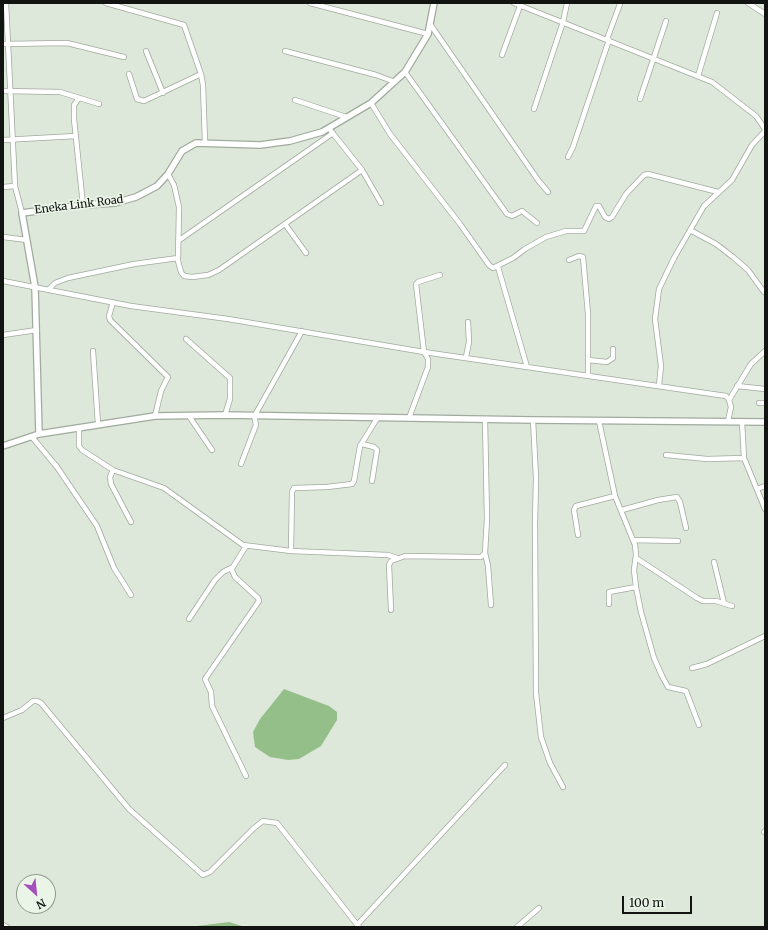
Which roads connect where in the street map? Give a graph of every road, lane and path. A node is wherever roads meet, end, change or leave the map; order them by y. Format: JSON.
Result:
{"nodes":[{"id":1,"x":6,"y":3,"type":"edge"},
{"id":2,"x":106,"y":3,"type":"edge"},
{"id":3,"x":310,"y":3,"type":"edge"},
{"id":4,"x":434,"y":3,"type":"edge"},
{"id":5,"x":567,"y":3,"type":"edge"},
{"id":6,"x":748,"y":3,"type":"edge"},
{"id":7,"x":517,"y":4,"type":"edge"},
{"id":8,"x":620,"y":4,"type":"edge"},
{"id":9,"x":717,"y":13,"type":"dead end"},
{"id":10,"x":765,"y":14,"type":"edge"},
{"id":11,"x":666,"y":21,"type":"dead end"},
{"id":12,"x":563,"y":22,"type":"junction"},
{"id":13,"x":430,"y":24,"type":"junction"},
{"id":14,"x":428,"y":34,"type":"junction"},
{"id":15,"x":608,"y":40,"type":"junction"},
{"id":16,"x":5,"y":44,"type":"edge"},
{"id":17,"x":146,"y":51,"type":"dead end"},
{"id":18,"x":285,"y":52,"type":"dead end"},
{"id":19,"x":502,"y":55,"type":"dead end"},
{"id":20,"x":124,"y":57,"type":"dead end"},
{"id":21,"x":653,"y":58,"type":"junction"},
{"id":22,"x":405,"y":72,"type":"junction"},
{"id":23,"x":129,"y":74,"type":"dead end"},
{"id":24,"x":201,"y":74,"type":"junction"},
{"id":25,"x":698,"y":76,"type":"junction"},
{"id":26,"x":395,"y":82,"type":"junction"},
{"id":27,"x":10,"y":91,"type":"junction"},
{"id":28,"x":3,"y":92,"type":"edge"},
{"id":29,"x":163,"y":93,"type":"junction"},
{"id":30,"x":79,"y":98,"type":"junction"},
{"id":31,"x":640,"y":99,"type":"dead end"},
{"id":32,"x":295,"y":100,"type":"dead end"},
{"id":33,"x":371,"y":103,"type":"junction"},
{"id":34,"x":100,"y":104,"type":"dead end"},
{"id":35,"x":534,"y":109,"type":"dead end"},
{"id":36,"x":346,"y":117,"type":"junction"},
{"id":37,"x":329,"y":128,"type":"junction"},
{"id":38,"x":765,"y":130,"type":"edge"},
{"id":39,"x":333,"y":133,"type":"junction"},
{"id":40,"x":76,"y":136,"type":"junction"},
{"id":41,"x":3,"y":140,"type":"edge"},
{"id":42,"x":13,"y":140,"type":"junction"},
{"id":43,"x":205,"y":142,"type":"junction"},
{"id":44,"x":568,"y":157,"type":"dead end"},
{"id":45,"x":362,"y":170,"type":"junction"},
{"id":46,"x":168,"y":174,"type":"junction"},
{"id":47,"x":15,"y":186,"type":"junction"},
{"id":48,"x":3,"y":187,"type":"edge"},
{"id":49,"x":548,"y":192,"type":"dead end"},
{"id":50,"x":718,"y":192,"type":"junction"},
{"id":51,"x":381,"y":203,"type":"dead end"},
{"id":52,"x":82,"y":205,"type":"junction"},
{"id":53,"x":22,"y":213,"type":"junction"},
{"id":54,"x":537,"y":223,"type":"dead end"},
{"id":55,"x":286,"y":224,"type":"junction"},
{"id":56,"x":690,"y":230,"type":"junction"},
{"id":57,"x":3,"y":238,"type":"edge"},
{"id":58,"x":27,"y":240,"type":"junction"},
{"id":59,"x":178,"y":241,"type":"junction"},
{"id":60,"x":306,"y":252,"type":"dead end"},
{"id":61,"x":178,"y":258,"type":"junction"},
{"id":62,"x":569,"y":260,"type":"dead end"},
{"id":63,"x":498,"y":267,"type":"junction"},
{"id":64,"x":440,"y":275,"type":"dead end"},
{"id":65,"x":3,"y":281,"type":"edge"},
{"id":66,"x":35,"y":287,"type":"junction"},
{"id":67,"x":48,"y":290,"type":"junction"},
{"id":68,"x":764,"y":292,"type":"dead end"},
{"id":69,"x":113,"y":302,"type":"junction"},
{"id":70,"x":468,"y":322,"type":"dead end"},
{"id":71,"x":36,"y":330,"type":"junction"},
{"id":72,"x":302,"y":331,"type":"junction"},
{"id":73,"x":3,"y":335,"type":"edge"},
{"id":74,"x":186,"y":339,"type":"dead end"},
{"id":75,"x":613,"y":349,"type":"dead end"},
{"id":76,"x":93,"y":351,"type":"dead end"},
{"id":77,"x":765,"y":351,"type":"edge"},
{"id":78,"x":424,"y":352,"type":"junction"},
{"id":79,"x":466,"y":357,"type":"junction"},
{"id":80,"x":588,"y":360,"type":"junction"},
{"id":81,"x":527,"y":367,"type":"junction"},
{"id":82,"x":588,"y":375,"type":"junction"},
{"id":83,"x":659,"y":385,"type":"junction"},
{"id":84,"x":737,"y":386,"type":"junction"},
{"id":85,"x":765,"y":389,"type":"edge"},
{"id":86,"x":730,"y":400,"type":"junction"},
{"id":87,"x":759,"y":403,"type":"dead end"},
{"id":88,"x":765,"y":403,"type":"edge"},
{"id":89,"x":225,"y":415,"type":"junction"},
{"id":90,"x":155,"y":416,"type":"junction"},
{"id":91,"x":189,"y":416,"type":"junction"},
{"id":92,"x":254,"y":416,"type":"junction"},
{"id":93,"x":378,"y":417,"type":"junction"},
{"id":94,"x":408,"y":418,"type":"junction"},
{"id":95,"x":485,"y":419,"type":"junction"},
{"id":96,"x":533,"y":420,"type":"junction"},
{"id":97,"x":599,"y":421,"type":"junction"},
{"id":98,"x":728,"y":421,"type":"junction"},
{"id":99,"x":742,"y":422,"type":"junction"},
{"id":100,"x":765,"y":422,"type":"edge"},
{"id":101,"x":98,"y":424,"type":"junction"},
{"id":102,"x":79,"y":429,"type":"junction"},
{"id":103,"x":39,"y":434,"type":"junction"},
{"id":104,"x":32,"y":437,"type":"junction"},
{"id":105,"x":362,"y":444,"type":"junction"},
{"id":106,"x":3,"y":446,"type":"edge"},
{"id":107,"x":212,"y":450,"type":"dead end"},
{"id":108,"x":666,"y":455,"type":"dead end"},
{"id":109,"x":744,"y":458,"type":"junction"},
{"id":110,"x":241,"y":464,"type":"dead end"},
{"id":111,"x":113,"y":470,"type":"junction"},
{"id":112,"x":372,"y":481,"type":"dead end"},
{"id":113,"x":765,"y":486,"type":"edge"},
{"id":114,"x":756,"y":489,"type":"junction"},
{"id":115,"x":615,"y":496,"type":"junction"},
{"id":116,"x":765,"y":509,"type":"edge"},
{"id":117,"x":622,"y":510,"type":"junction"},
{"id":118,"x":131,"y":522,"type":"dead end"},
{"id":119,"x":686,"y":528,"type":"dead end"},
{"id":120,"x":578,"y":534,"type":"dead end"},
{"id":121,"x":633,"y":540,"type":"junction"},
{"id":122,"x":678,"y":541,"type":"dead end"},
{"id":123,"x":246,"y":546,"type":"junction"},
{"id":124,"x":291,"y":551,"type":"junction"},
{"id":125,"x":485,"y":553,"type":"junction"},
{"id":126,"x":397,"y":558,"type":"junction"},
{"id":127,"x":636,"y":558,"type":"junction"},
{"id":128,"x":714,"y":562,"type":"dead end"},
{"id":129,"x":231,"y":568,"type":"junction"},
{"id":130,"x":636,"y":587,"type":"junction"},
{"id":131,"x":131,"y":595,"type":"dead end"},
{"id":132,"x":724,"y":603,"type":"junction"},
{"id":133,"x":609,"y":604,"type":"dead end"},
{"id":134,"x":491,"y":605,"type":"dead end"},
{"id":135,"x":732,"y":606,"type":"dead end"},
{"id":136,"x":391,"y":610,"type":"dead end"},
{"id":137,"x":189,"y":619,"type":"dead end"},
{"id":138,"x":765,"y":636,"type":"edge"},
{"id":139,"x":692,"y":668,"type":"dead end"},
{"id":140,"x":3,"y":718,"type":"edge"},
{"id":141,"x":699,"y":725,"type":"dead end"},
{"id":142,"x":505,"y":765,"type":"dead end"},
{"id":143,"x":246,"y":776,"type":"dead end"},
{"id":144,"x":563,"y":787,"type":"dead end"},
{"id":145,"x":539,"y":908,"type":"dead end"},
{"id":146,"x":3,"y":926,"type":"edge"},
{"id":147,"x":358,"y":926,"type":"edge"},
{"id":148,"x":7,"y":927,"type":"edge"},
{"id":149,"x":517,"y":927,"type":"edge"}],
"edges":[{"from":1,"to":16,"type":"street"},
{"from":2,"to":24,"type":"street"},
{"from":3,"to":14,"type":"street"},
{"from":4,"to":13,"type":"street","name":"Eneka Link Road"},
{"from":5,"to":12,"type":"street"},
{"from":6,"to":10,"type":"street"},
{"from":7,"to":12,"type":"street"},
{"from":7,"to":19,"type":"street"},
{"from":8,"to":15,"type":"street"},
{"from":9,"to":25,"type":"street"},
{"from":11,"to":21,"type":"street"},
{"from":12,"to":15,"type":"street"},
{"from":12,"to":35,"type":"street"},
{"from":13,"to":14,"type":"street","name":"Eneka Link Road"},
{"from":13,"to":49,"type":"street"},
{"from":14,"to":22,"type":"street","name":"Eneka Link Road"},
{"from":15,"to":21,"type":"street"},
{"from":15,"to":44,"type":"street"},
{"from":16,"to":20,"type":"street"},
{"from":16,"to":27,"type":"street"},
{"from":17,"to":29,"type":"street"},
{"from":18,"to":26,"type":"street"},
{"from":21,"to":25,"type":"street"},
{"from":21,"to":31,"type":"street"},
{"from":22,"to":26,"type":"street","name":"Eneka Link Road"},
{"from":22,"to":54,"type":"street"},
{"from":23,"to":29,"type":"street"},
{"from":24,"to":29,"type":"street"},
{"from":24,"to":43,"type":"street"},
{"from":25,"to":38,"type":"street"},
{"from":26,"to":33,"type":"street","name":"Eneka Link Road"},
{"from":27,"to":28,"type":"street"},
{"from":27,"to":30,"type":"street"},
{"from":27,"to":42,"type":"street"},
{"from":30,"to":34,"type":"street"},
{"from":30,"to":40,"type":"street"},
{"from":32,"to":36,"type":"street"},
{"from":33,"to":36,"type":"street","name":"Eneka Link Road"},
{"from":33,"to":63,"type":"street"},
{"from":36,"to":37,"type":"street","name":"Eneka Link Road"},
{"from":37,"to":39,"type":"street"},
{"from":37,"to":43,"type":"street","name":"Eneka Link Road"},
{"from":38,"to":50,"type":"street"},
{"from":39,"to":45,"type":"street"},
{"from":39,"to":59,"type":"street"},
{"from":40,"to":42,"type":"street"},
{"from":40,"to":52,"type":"street"},
{"from":41,"to":42,"type":"street"},
{"from":42,"to":47,"type":"street"},
{"from":43,"to":46,"type":"street","name":"Eneka Link Road"},
{"from":45,"to":51,"type":"street"},
{"from":45,"to":55,"type":"street"},
{"from":46,"to":52,"type":"street","name":"Eneka Link Road"},
{"from":46,"to":59,"type":"street"},
{"from":47,"to":48,"type":"street"},
{"from":47,"to":53,"type":"street"},
{"from":50,"to":56,"type":"street"},
{"from":50,"to":63,"type":"street"},
{"from":52,"to":53,"type":"street","name":"Eneka Link Road"},
{"from":53,"to":58,"type":"street","name":"Eneka Link Road"},
{"from":55,"to":60,"type":"street"},
{"from":55,"to":61,"type":"street"},
{"from":56,"to":68,"type":"street"},
{"from":56,"to":83,"type":"street"},
{"from":57,"to":58,"type":"street"},
{"from":58,"to":66,"type":"street","name":"Eneka Link Road"},
{"from":59,"to":61,"type":"street"},
{"from":61,"to":67,"type":"street"},
{"from":62,"to":80,"type":"street"},
{"from":63,"to":81,"type":"street"},
{"from":64,"to":78,"type":"street"},
{"from":65,"to":66,"type":"street"},
{"from":66,"to":67,"type":"street"},
{"from":66,"to":71,"type":"street","name":"Eneka Link Road"},
{"from":67,"to":69,"type":"street"},
{"from":69,"to":72,"type":"street"},
{"from":69,"to":90,"type":"street"},
{"from":70,"to":79,"type":"street"},
{"from":71,"to":73,"type":"street"},
{"from":71,"to":103,"type":"street","name":"Eneka Link Road"},
{"from":72,"to":78,"type":"street"},
{"from":72,"to":92,"type":"street"},
{"from":74,"to":89,"type":"street"},
{"from":75,"to":80,"type":"street"},
{"from":76,"to":101,"type":"street"},
{"from":77,"to":84,"type":"street"},
{"from":78,"to":79,"type":"street"},
{"from":78,"to":94,"type":"street"},
{"from":79,"to":81,"type":"street"},
{"from":80,"to":82,"type":"street"},
{"from":81,"to":82,"type":"street"},
{"from":82,"to":83,"type":"street"},
{"from":83,"to":86,"type":"street"},
{"from":84,"to":85,"type":"street"},
{"from":84,"to":86,"type":"street"},
{"from":86,"to":98,"type":"street"},
{"from":87,"to":88,"type":"street"},
{"from":89,"to":91,"type":"street"},
{"from":89,"to":92,"type":"street"},
{"from":90,"to":91,"type":"street"},
{"from":90,"to":101,"type":"street"},
{"from":91,"to":107,"type":"street"},
{"from":92,"to":93,"type":"street"},
{"from":92,"to":110,"type":"street"},
{"from":93,"to":94,"type":"street"},
{"from":93,"to":105,"type":"street"},
{"from":94,"to":95,"type":"street"},
{"from":95,"to":96,"type":"street"},
{"from":95,"to":125,"type":"street"},
{"from":96,"to":97,"type":"street"},
{"from":96,"to":144,"type":"street"},
{"from":97,"to":98,"type":"street"},
{"from":97,"to":115,"type":"street"},
{"from":98,"to":99,"type":"street"},
{"from":99,"to":100,"type":"street"},
{"from":99,"to":109,"type":"street"},
{"from":101,"to":102,"type":"street"},
{"from":102,"to":103,"type":"street"},
{"from":102,"to":111,"type":"street"},
{"from":103,"to":104,"type":"street"},
{"from":104,"to":106,"type":"street"},
{"from":104,"to":131,"type":"street"},
{"from":105,"to":112,"type":"street"},
{"from":105,"to":124,"type":"street"},
{"from":108,"to":109,"type":"street"},
{"from":109,"to":114,"type":"street"},
{"from":111,"to":118,"type":"street"},
{"from":111,"to":123,"type":"street"},
{"from":113,"to":114,"type":"street"},
{"from":114,"to":116,"type":"street"},
{"from":115,"to":117,"type":"street"},
{"from":115,"to":120,"type":"street"},
{"from":117,"to":119,"type":"street"},
{"from":117,"to":121,"type":"street"},
{"from":121,"to":122,"type":"street"},
{"from":121,"to":127,"type":"street"},
{"from":123,"to":124,"type":"street"},
{"from":123,"to":129,"type":"street"},
{"from":124,"to":126,"type":"street"},
{"from":125,"to":126,"type":"street"},
{"from":125,"to":134,"type":"street"},
{"from":126,"to":136,"type":"street"},
{"from":127,"to":130,"type":"street"},
{"from":127,"to":132,"type":"street"},
{"from":128,"to":132,"type":"street"},
{"from":129,"to":137,"type":"street"},
{"from":129,"to":143,"type":"street"},
{"from":130,"to":133,"type":"street"},
{"from":130,"to":141,"type":"street"},
{"from":132,"to":135,"type":"street"},
{"from":138,"to":139,"type":"street"},
{"from":140,"to":147,"type":"street"},
{"from":142,"to":147,"type":"street"},
{"from":145,"to":149,"type":"street"},
{"from":146,"to":148,"type":"street"}]}
